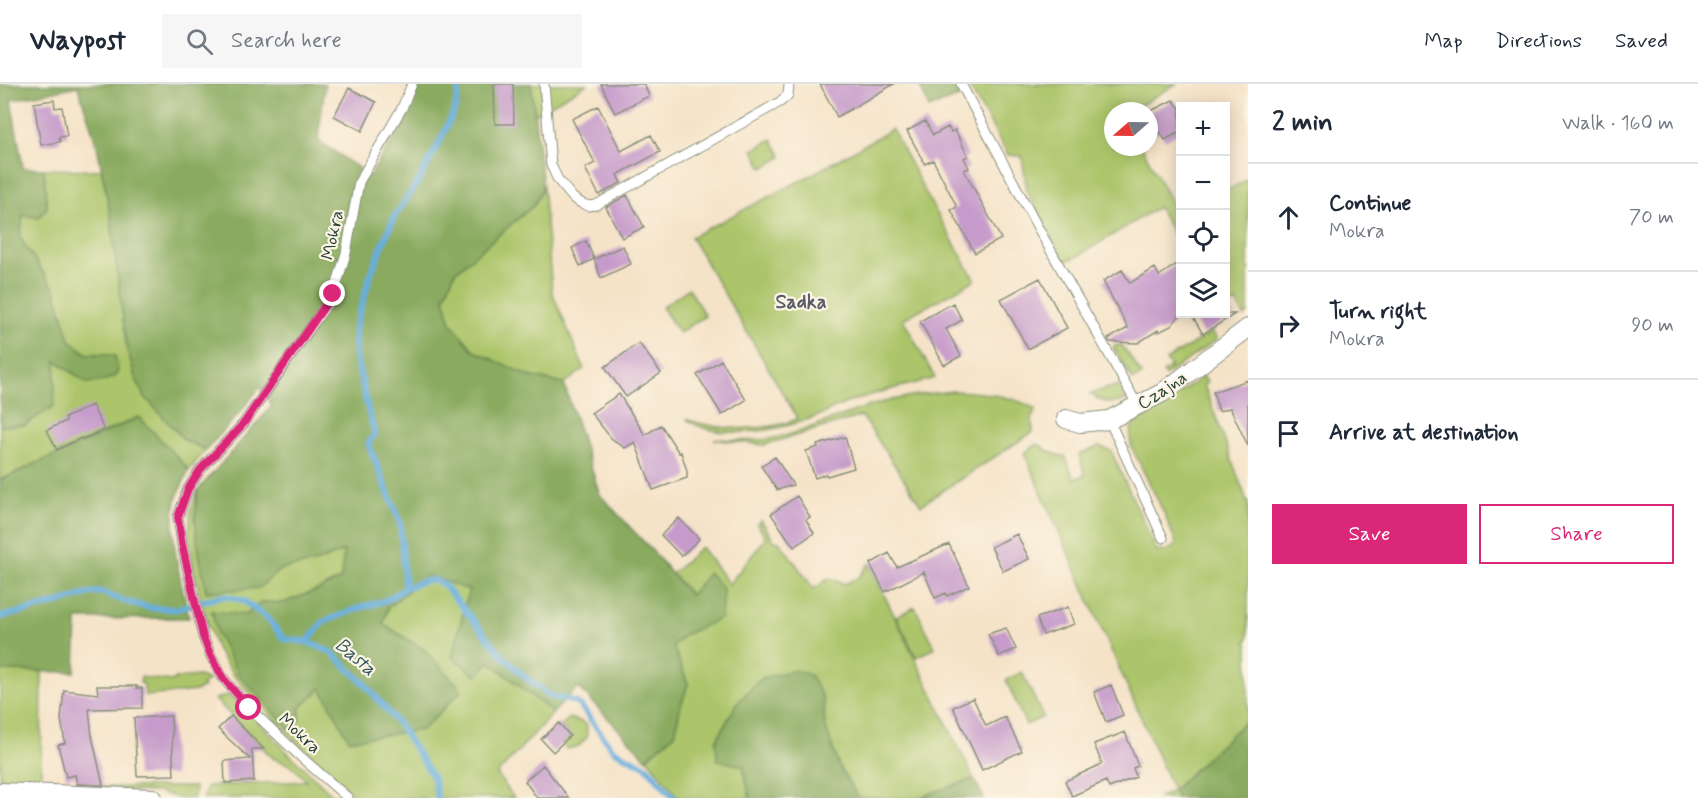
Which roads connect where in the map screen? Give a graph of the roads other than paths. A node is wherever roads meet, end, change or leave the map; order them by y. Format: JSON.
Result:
{"nodes":[{"id":1,"x":412,"y":84,"type":"edge"},
{"id":2,"x":544,"y":84,"type":"edge"},
{"id":3,"x":961,"y":84,"type":"edge"},
{"id":4,"x":789,"y":85,"type":"edge"},
{"id":5,"x":1248,"y":328,"type":"edge"},
{"id":6,"x":1138,"y":406,"type":"junction"},
{"id":7,"x":1066,"y":419,"type":"dead end"},
{"id":8,"x":1109,"y":420,"type":"junction"},
{"id":9,"x":1163,"y":538,"type":"dead end"},
{"id":10,"x":0,"y":792,"type":"edge"},
{"id":11,"x":153,"y":798,"type":"edge"},
{"id":12,"x":348,"y":798,"type":"edge"}],
"edges":[{"from":1,"to":12,"type":"lane","name":"Mokra"},
{"from":2,"to":4,"type":"lane"},
{"from":3,"to":6,"type":"lane"},
{"from":5,"to":6,"type":"street","name":"Czajna"},
{"from":6,"to":8,"type":"street","name":"Czajna"},
{"from":7,"to":8,"type":"street","name":"Czajna"},
{"from":8,"to":9,"type":"lane"},
{"from":10,"to":11,"type":"street"}]}
